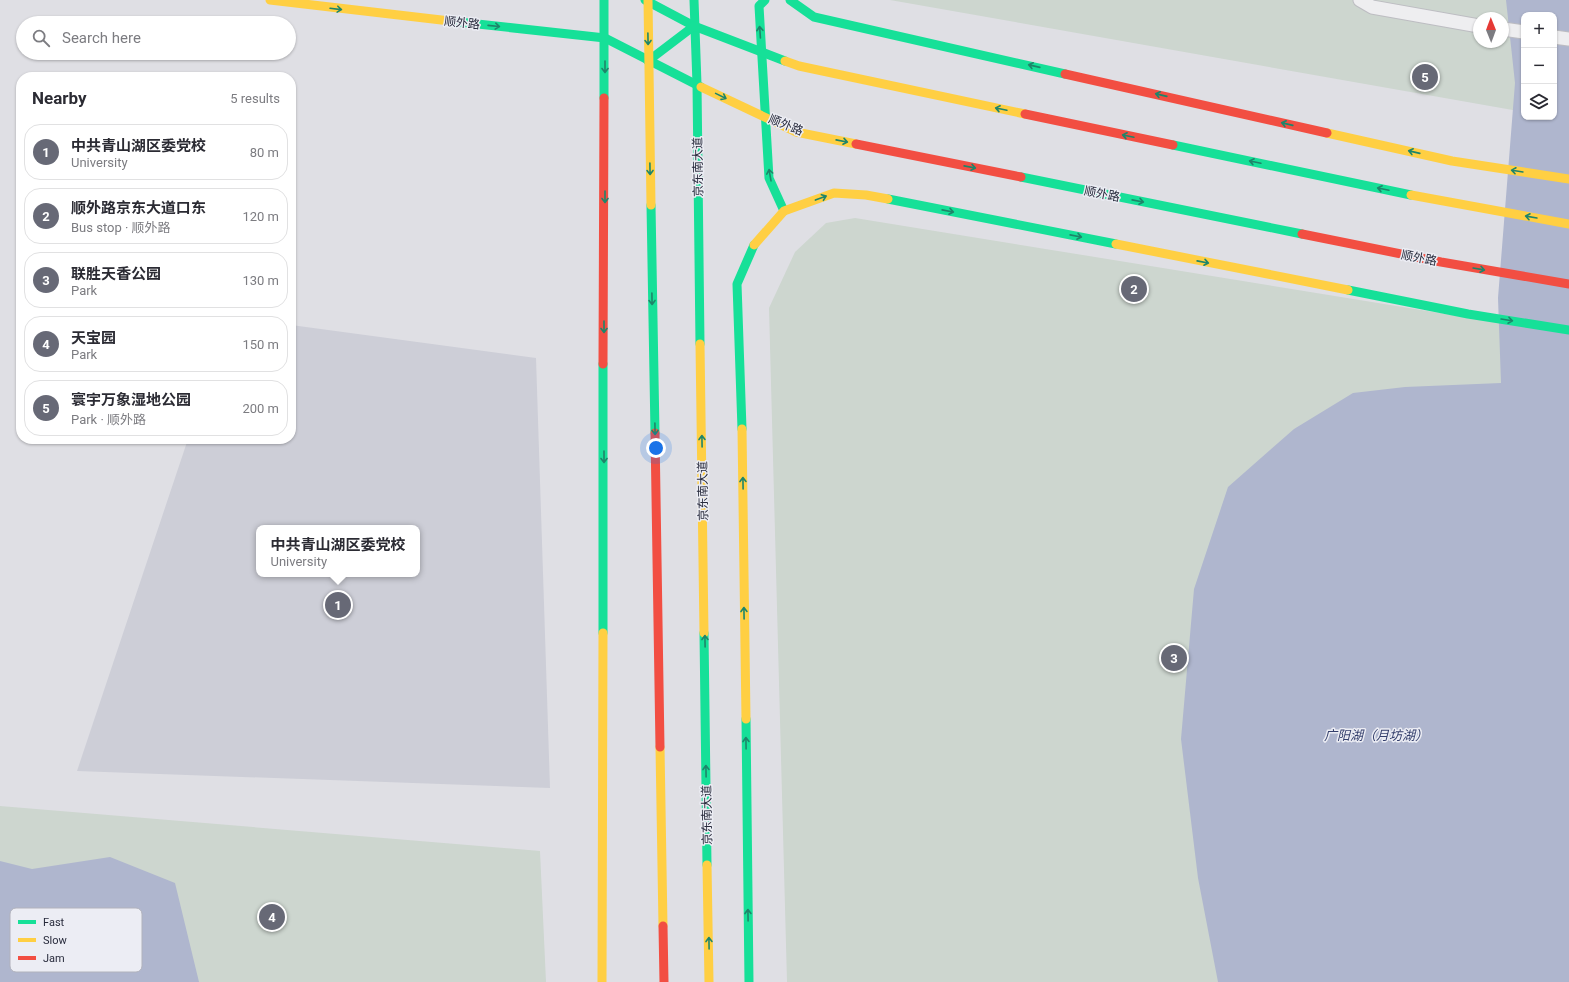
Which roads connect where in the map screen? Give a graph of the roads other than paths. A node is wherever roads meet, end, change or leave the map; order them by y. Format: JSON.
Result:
{"nodes":[{"id":1,"x":270,"y":0,"type":"edge"},
{"id":2,"x":604,"y":0,"type":"edge"},
{"id":3,"x":647,"y":0,"type":"edge"},
{"id":4,"x":694,"y":0,"type":"edge"},
{"id":5,"x":765,"y":0,"type":"edge"},
{"id":6,"x":790,"y":0,"type":"edge"},
{"id":7,"x":1360,"y":0,"type":"edge"},
{"id":8,"x":1473,"y":25,"type":"edge"},
{"id":9,"x":694,"y":26,"type":"junction"},
{"id":10,"x":1509,"y":30,"type":"edge"},
{"id":11,"x":1521,"y":32,"type":"edge"},
{"id":12,"x":1557,"y":37,"type":"edge"},
{"id":13,"x":605,"y":38,"type":"junction"},
{"id":14,"x":1569,"y":39,"type":"edge"},
{"id":15,"x":762,"y":51,"type":"junction"},
{"id":16,"x":648,"y":61,"type":"junction"},
{"id":17,"x":697,"y":84,"type":"junction"},
{"id":18,"x":766,"y":117,"type":"junction"},
{"id":19,"x":1569,"y":179,"type":"edge"},
{"id":20,"x":784,"y":211,"type":"junction"},
{"id":21,"x":1569,"y":224,"type":"edge"},
{"id":22,"x":1569,"y":284,"type":"edge"},
{"id":23,"x":1569,"y":330,"type":"edge"},
{"id":24,"x":602,"y":982,"type":"edge"},
{"id":25,"x":664,"y":982,"type":"edge"},
{"id":26,"x":709,"y":982,"type":"edge"},
{"id":27,"x":749,"y":982,"type":"edge"}],
"edges":[{"from":1,"to":13,"type":"main road","name":"顺外路","one_way":true},
{"from":2,"to":13,"type":"main road"},
{"from":3,"to":9,"type":"main road"},
{"from":3,"to":16,"type":"main road","one_way":true},
{"from":4,"to":9,"type":"main road","name":"京东南大道"},
{"from":15,"to":5,"type":"main road","one_way":true},
{"from":19,"to":6,"type":"main road","one_way":true},
{"from":7,"to":8,"type":"lane"},
{"from":9,"to":15,"type":"main road"},
{"from":9,"to":16,"type":"main road"},
{"from":9,"to":17,"type":"main road","name":"京东南大道"},
{"from":10,"to":11,"type":"lane"},
{"from":12,"to":14,"type":"lane"},
{"from":13,"to":16,"type":"main road","name":"顺外路"},
{"from":13,"to":24,"type":"main road","one_way":true},
{"from":15,"to":18,"type":"main road"},
{"from":21,"to":15,"type":"main road","one_way":true},
{"from":16,"to":17,"type":"main road","name":"顺外路"},
{"from":16,"to":25,"type":"main road","one_way":true},
{"from":17,"to":18,"type":"main road","name":"顺外路","one_way":true},
{"from":26,"to":17,"type":"main road","name":"京东南大道","one_way":true},
{"from":20,"to":18,"type":"main road","one_way":true},
{"from":18,"to":22,"type":"main road","name":"顺外路","one_way":true},
{"from":20,"to":23,"type":"main road","one_way":true},
{"from":27,"to":20,"type":"main road","one_way":true}]}
